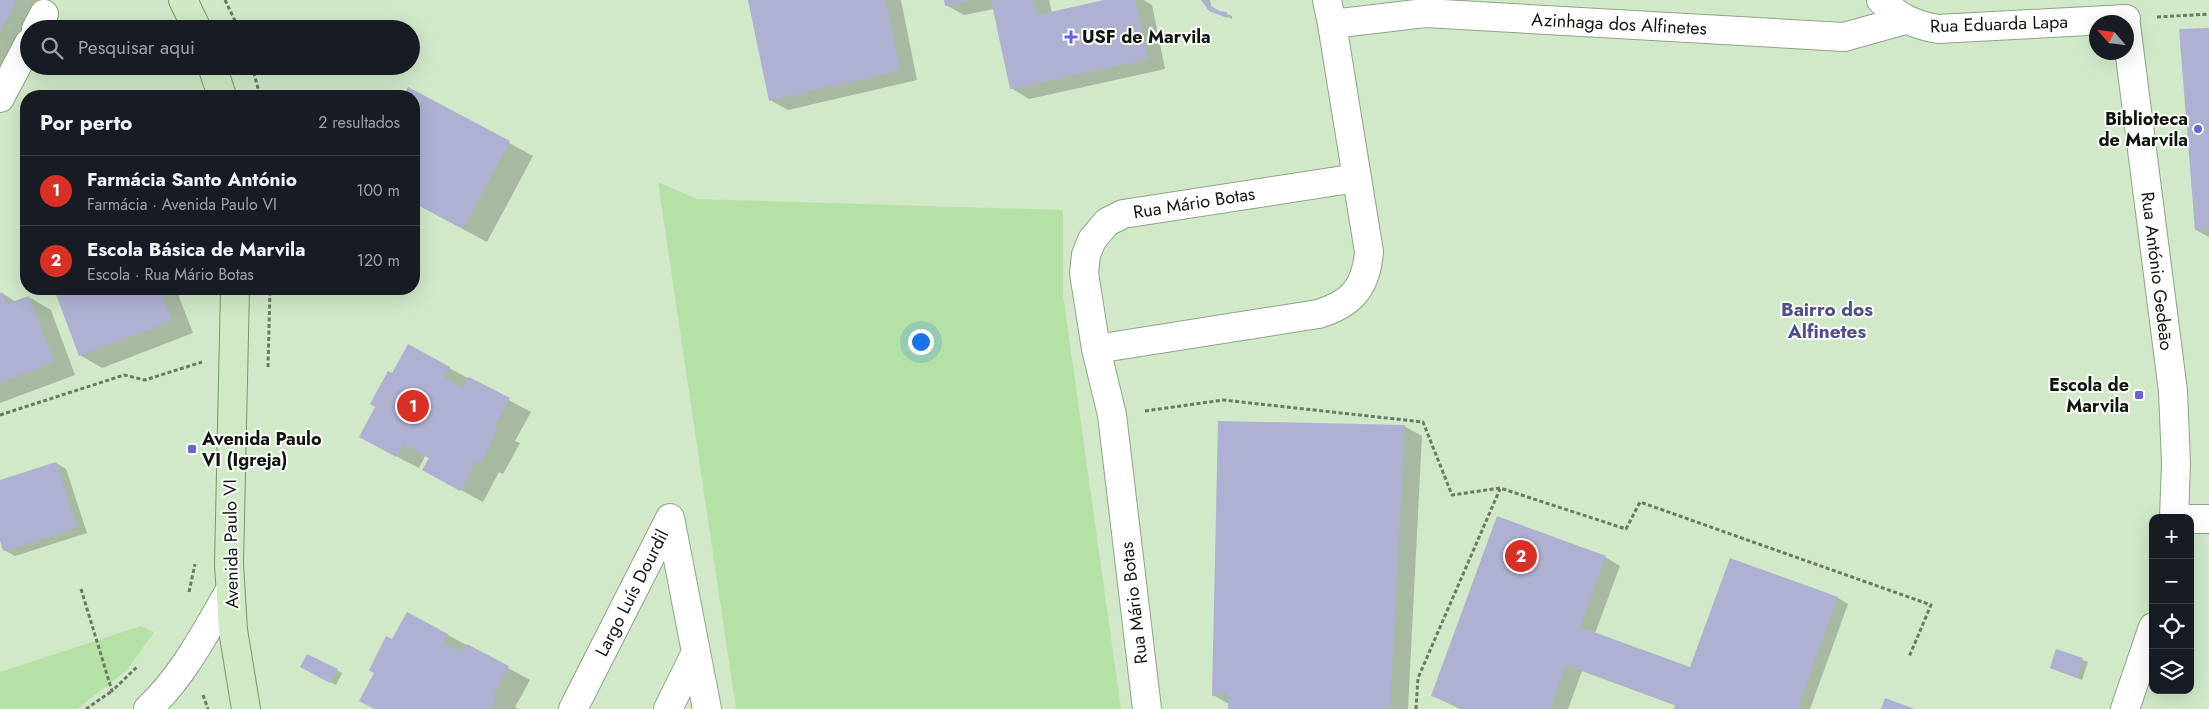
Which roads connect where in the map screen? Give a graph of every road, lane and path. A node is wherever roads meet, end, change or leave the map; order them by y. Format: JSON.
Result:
{"nodes":[{"id":1,"x":183,"y":0,"type":"edge"},
{"id":2,"x":225,"y":0,"type":"edge"},
{"id":3,"x":1881,"y":0,"type":"edge"},
{"id":4,"x":1330,"y":12,"type":"edge"},
{"id":5,"x":2209,"y":14,"type":"edge"},
{"id":6,"x":2134,"y":17,"type":"edge"},
{"id":7,"x":2089,"y":19,"type":"edge"},
{"id":8,"x":193,"y":20,"type":"edge"},
{"id":9,"x":234,"y":20,"type":"edge"},
{"id":10,"x":1905,"y":20,"type":"junction"},
{"id":11,"x":20,"y":60,"type":"edge"},
{"id":12,"x":2131,"y":60,"type":"edge"},
{"id":13,"x":215,"y":75,"type":"edge"},
{"id":14,"x":254,"y":75,"type":"edge"},
{"id":15,"x":220,"y":90,"type":"edge"},
{"id":16,"x":258,"y":90,"type":"edge"},
{"id":17,"x":0,"y":98,"type":"edge"},
{"id":18,"x":1357,"y":178,"type":"junction"},
{"id":19,"x":235,"y":295,"type":"edge"},
{"id":20,"x":270,"y":295,"type":"edge"},
{"id":21,"x":1096,"y":349,"type":"junction"},
{"id":22,"x":233,"y":352,"type":"junction"},
{"id":23,"x":268,"y":377,"type":"dead end"},
{"id":24,"x":0,"y":415,"type":"edge"},
{"id":25,"x":1112,"y":415,"type":"junction"},
{"id":26,"x":1500,"y":488,"type":"junction"},
{"id":27,"x":2174,"y":514,"type":"edge"},
{"id":28,"x":2194,"y":519,"type":"edge"},
{"id":29,"x":2209,"y":519,"type":"edge"},
{"id":30,"x":82,"y":589,"type":"dead end"},
{"id":31,"x":230,"y":590,"type":"junction"},
{"id":32,"x":2149,"y":639,"type":"edge"},
{"id":33,"x":696,"y":652,"type":"junction"},
{"id":34,"x":1908,"y":657,"type":"dead end"},
{"id":35,"x":138,"y":666,"type":"dead end"},
{"id":36,"x":112,"y":691,"type":"junction"},
{"id":37,"x":86,"y":709,"type":"edge"},
{"id":38,"x":148,"y":709,"type":"edge"},
{"id":39,"x":246,"y":709,"type":"edge"},
{"id":40,"x":573,"y":709,"type":"edge"},
{"id":41,"x":668,"y":709,"type":"edge"},
{"id":42,"x":707,"y":709,"type":"edge"},
{"id":43,"x":1146,"y":709,"type":"edge"},
{"id":44,"x":1416,"y":709,"type":"edge"},
{"id":45,"x":2125,"y":709,"type":"edge"}],
"edges":[{"from":1,"to":8,"type":"main road"},
{"from":2,"to":9,"type":"path"},
{"from":3,"to":10,"type":"street","name":"Rua Eduarda Lapa"},
{"from":4,"to":10,"type":"street","name":"Azinhaga dos Alfinetes"},
{"from":4,"to":18,"type":"street"},
{"from":5,"to":6,"type":"path"},
{"from":7,"to":10,"type":"street","name":"Rua Eduarda Lapa"},
{"from":11,"to":17,"type":"street"},
{"from":12,"to":27,"type":"street","name":"Rua António Gedeão"},
{"from":13,"to":15,"type":"main road"},
{"from":14,"to":16,"type":"path"},
{"from":18,"to":21,"type":"street"},
{"from":18,"to":21,"type":"street","name":"Rua Mário Botas"},
{"from":19,"to":22,"type":"main road","name":"Avenida Paulo VI"},
{"from":20,"to":23,"type":"path"},
{"from":21,"to":25,"type":"street","name":"Rua Mário Botas"},
{"from":22,"to":24,"type":"path"},
{"from":22,"to":31,"type":"main road","name":"Avenida Paulo VI"},
{"from":25,"to":26,"type":"path"},
{"from":25,"to":43,"type":"street","name":"Rua Mário Botas"},
{"from":26,"to":34,"type":"path"},
{"from":26,"to":44,"type":"path"},
{"from":28,"to":29,"type":"street"},
{"from":30,"to":36,"type":"path"},
{"from":31,"to":38,"type":"street"},
{"from":31,"to":39,"type":"main road","name":"Avenida Paulo VI"},
{"from":32,"to":45,"type":"street"},
{"from":33,"to":40,"type":"street","name":"Largo Luís Dourdil"},
{"from":33,"to":41,"type":"street"},
{"from":33,"to":42,"type":"street","name":"Largo Luís Dourdil"},
{"from":35,"to":36,"type":"path"},
{"from":36,"to":37,"type":"path"}]}
